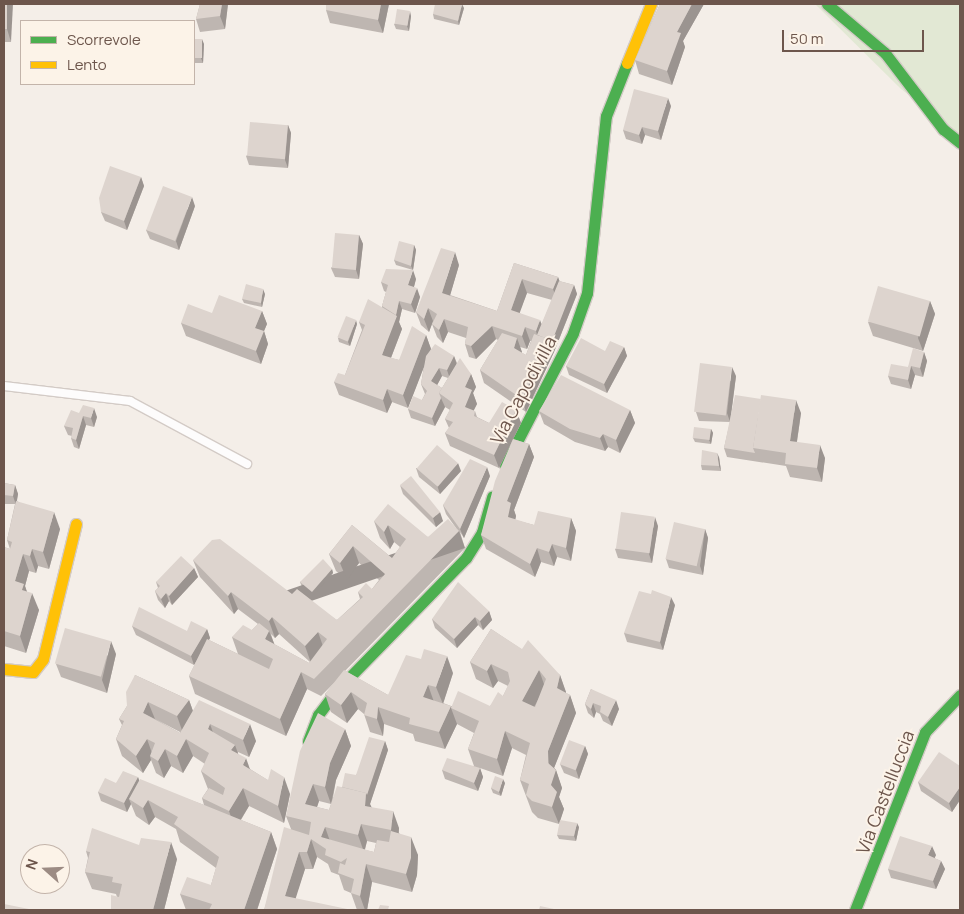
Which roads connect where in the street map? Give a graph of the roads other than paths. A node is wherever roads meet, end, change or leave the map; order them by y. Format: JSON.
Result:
{"nodes":[{"id":1,"x":651,"y":4,"type":"edge"},
{"id":2,"x":827,"y":4,"type":"edge"},
{"id":3,"x":960,"y":143,"type":"edge"},
{"id":4,"x":4,"y":386,"type":"edge"},
{"id":5,"x":247,"y":464,"type":"dead end"},
{"id":6,"x":76,"y":524,"type":"dead end"},
{"id":7,"x":4,"y":669,"type":"edge"},
{"id":8,"x":960,"y":695,"type":"edge"},
{"id":9,"x":303,"y":759,"type":"edge"},
{"id":10,"x":855,"y":910,"type":"edge"}],
"edges":[{"from":1,"to":9,"type":"street","name":"Via Capodivilla"},
{"from":2,"to":3,"type":"street"},
{"from":4,"to":5,"type":"lane"},
{"from":6,"to":7,"type":"street"},
{"from":8,"to":10,"type":"street","name":"Via Castelluccia"}]}
